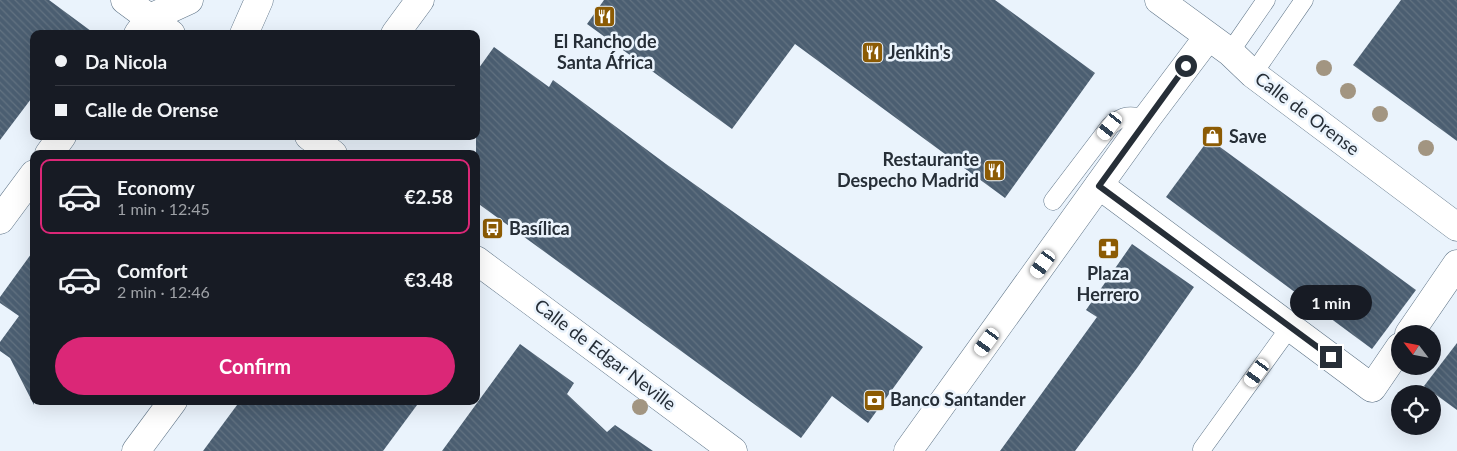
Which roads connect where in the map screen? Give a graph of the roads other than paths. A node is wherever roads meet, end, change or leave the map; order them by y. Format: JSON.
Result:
{"nodes":[{"id":1,"x":125,"y":0,"type":"edge"},
{"id":2,"x":189,"y":0,"type":"edge"},
{"id":3,"x":258,"y":0,"type":"edge"},
{"id":4,"x":420,"y":0,"type":"edge"},
{"id":5,"x":1159,"y":0,"type":"edge"},
{"id":6,"x":1266,"y":0,"type":"edge"},
{"id":7,"x":1304,"y":0,"type":"edge"},
{"id":8,"x":153,"y":28,"type":"edge"},
{"id":9,"x":246,"y":30,"type":"edge"},
{"id":10,"x":398,"y":30,"type":"edge"},
{"id":11,"x":1219,"y":44,"type":"junction"},
{"id":12,"x":1253,"y":74,"type":"junction"},
{"id":13,"x":1147,"y":118,"type":"junction"},
{"id":14,"x":30,"y":179,"type":"edge"},
{"id":15,"x":1099,"y":186,"type":"junction"},
{"id":16,"x":1053,"y":201,"type":"dead end"},
{"id":17,"x":0,"y":220,"type":"edge"},
{"id":18,"x":1457,"y":227,"type":"edge"},
{"id":19,"x":480,"y":263,"type":"edge"},
{"id":20,"x":1457,"y":264,"type":"edge"},
{"id":21,"x":1415,"y":325,"type":"edge"},
{"id":22,"x":1290,"y":327,"type":"junction"},
{"id":23,"x":1391,"y":360,"type":"edge"},
{"id":24,"x":170,"y":405,"type":"edge"},
{"id":25,"x":1202,"y":449,"type":"dead end"},
{"id":26,"x":136,"y":451,"type":"edge"},
{"id":27,"x":733,"y":451,"type":"edge"},
{"id":28,"x":908,"y":451,"type":"edge"}],
"edges":[{"from":1,"to":8,"type":"street"},
{"from":2,"to":8,"type":"street"},
{"from":3,"to":9,"type":"street"},
{"from":4,"to":10,"type":"street"},
{"from":5,"to":11,"type":"street","name":"Calle de Orense"},
{"from":6,"to":11,"type":"lane"},
{"from":7,"to":12,"type":"lane"},
{"from":11,"to":12,"type":"street","name":"Calle de Orense"},
{"from":11,"to":13,"type":"street"},
{"from":12,"to":18,"type":"street","name":"Calle de Orense"},
{"from":13,"to":15,"type":"street"},
{"from":13,"to":16,"type":"lane"},
{"from":14,"to":17,"type":"street"},
{"from":15,"to":22,"type":"street"},
{"from":15,"to":28,"type":"street"},
{"from":19,"to":27,"type":"street","name":"Calle de Edgar Neville"},
{"from":20,"to":21,"type":"street"},
{"from":22,"to":23,"type":"street"},
{"from":22,"to":25,"type":"lane"},
{"from":24,"to":26,"type":"street"}]}
